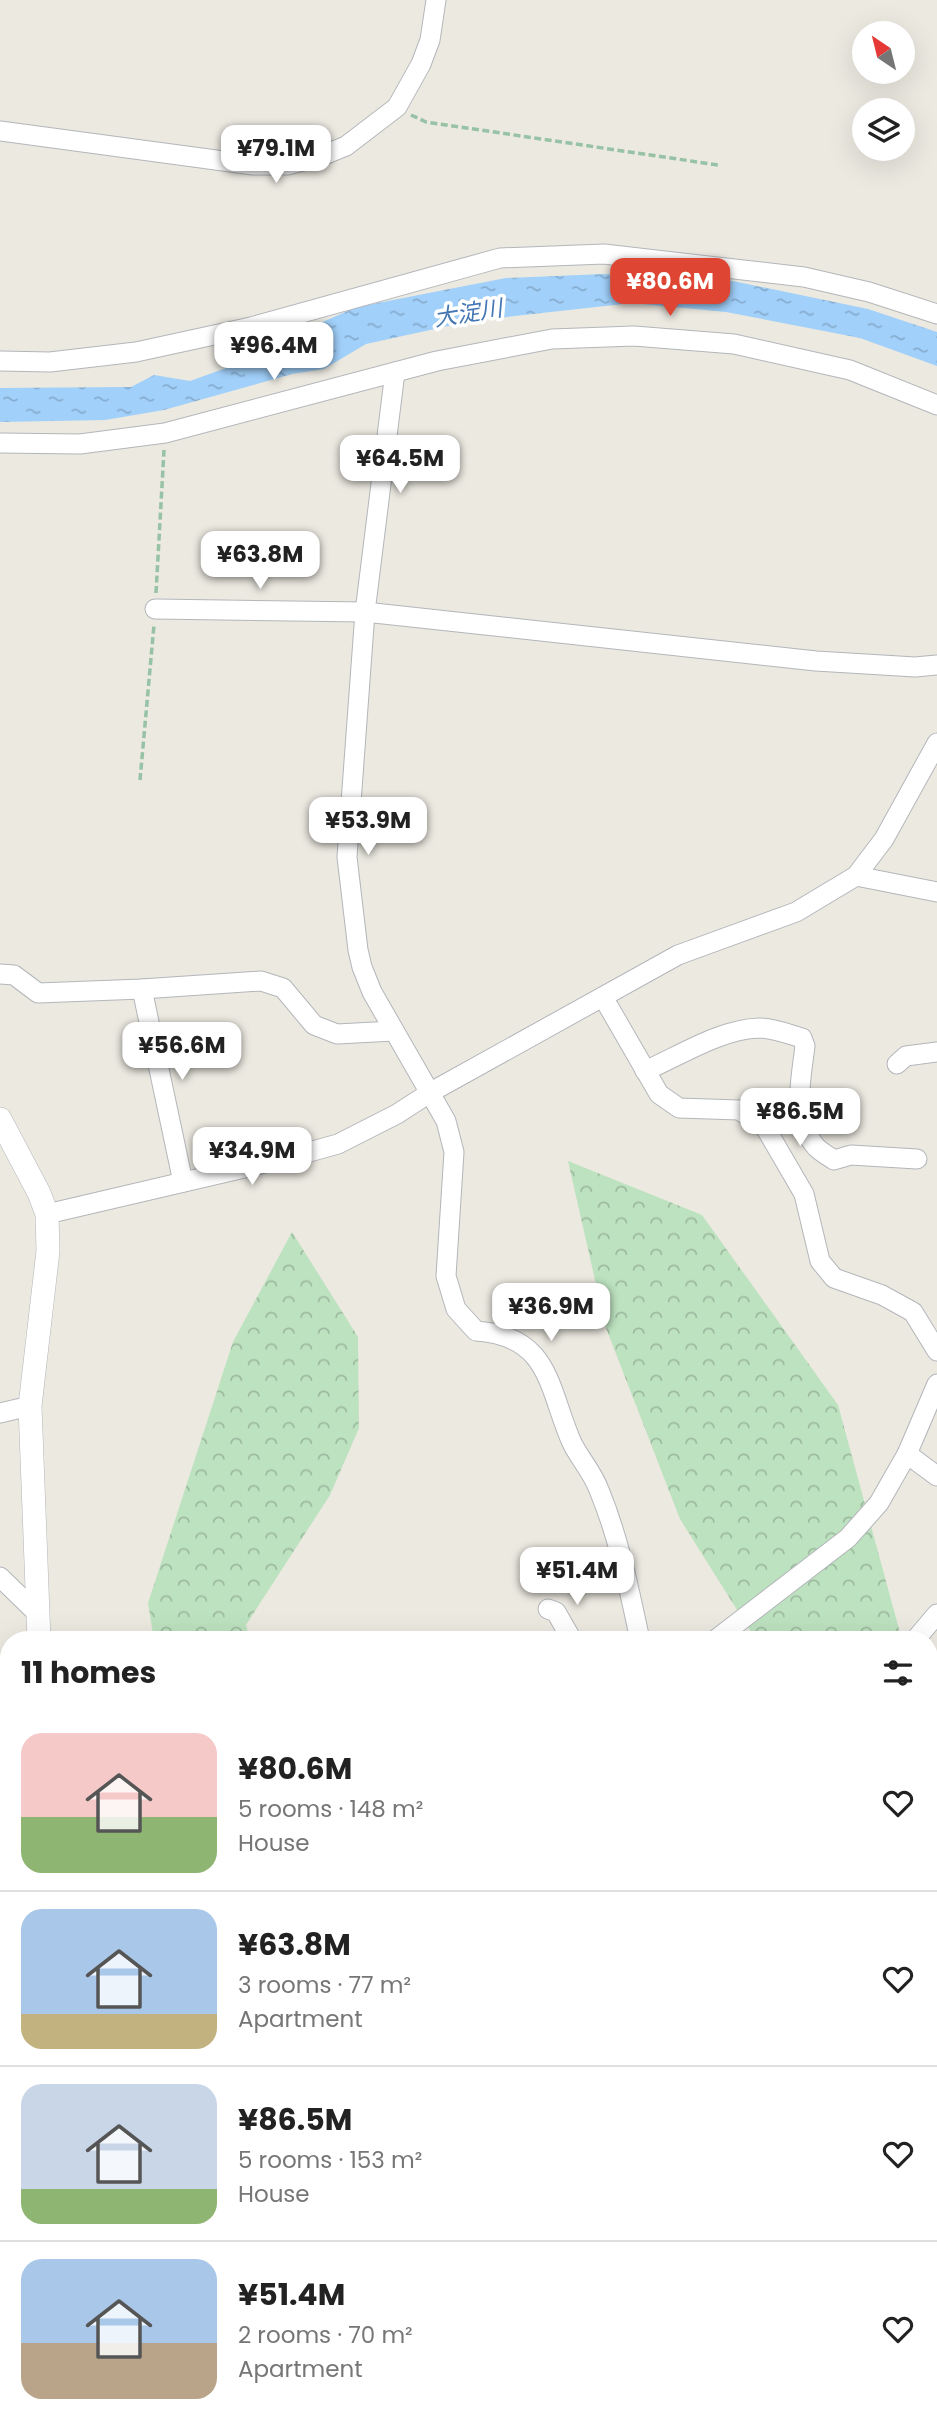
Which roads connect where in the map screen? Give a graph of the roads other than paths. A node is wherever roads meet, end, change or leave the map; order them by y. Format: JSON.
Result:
{"nodes":[{"id":1,"x":436,"y":0,"type":"edge"},
{"id":2,"x":0,"y":131,"type":"edge"},
{"id":3,"x":937,"y":314,"type":"edge"},
{"id":4,"x":0,"y":361,"type":"edge"},
{"id":5,"x":394,"y":372,"type":"junction"},
{"id":6,"x":937,"y":405,"type":"edge"},
{"id":7,"x":0,"y":443,"type":"edge"},
{"id":8,"x":155,"y":610,"type":"road end"},
{"id":9,"x":365,"y":612,"type":"junction"},
{"id":10,"x":937,"y":665,"type":"edge"},
{"id":11,"x":937,"y":744,"type":"edge"},
{"id":12,"x":856,"y":876,"type":"junction"},
{"id":13,"x":937,"y":892,"type":"edge"},
{"id":14,"x":0,"y":974,"type":"edge"},
{"id":15,"x":142,"y":989,"type":"junction"},
{"id":16,"x":603,"y":997,"type":"junction"},
{"id":17,"x":394,"y":1031,"type":"junction"},
{"id":18,"x":937,"y":1052,"type":"edge"},
{"id":19,"x":897,"y":1064,"type":"dead end"},
{"id":20,"x":645,"y":1071,"type":"junction"},
{"id":21,"x":431,"y":1092,"type":"junction"},
{"id":22,"x":0,"y":1119,"type":"edge"},
{"id":23,"x":917,"y":1159,"type":"dead end"},
{"id":24,"x":183,"y":1182,"type":"junction"},
{"id":25,"x":47,"y":1214,"type":"junction"},
{"id":26,"x":937,"y":1351,"type":"edge"},
{"id":27,"x":937,"y":1384,"type":"edge"},
{"id":28,"x":30,"y":1406,"type":"junction"},
{"id":29,"x":0,"y":1413,"type":"edge"},
{"id":30,"x":907,"y":1454,"type":"junction"},
{"id":31,"x":937,"y":1476,"type":"edge"},
{"id":32,"x":0,"y":1577,"type":"edge"},
{"id":33,"x":548,"y":1609,"type":"dead end"},
{"id":34,"x":37,"y":1613,"type":"junction"},
{"id":35,"x":937,"y":1614,"type":"edge"},
{"id":36,"x":38,"y":1631,"type":"edge"},
{"id":37,"x":567,"y":1631,"type":"edge"},
{"id":38,"x":638,"y":1631,"type":"edge"},
{"id":39,"x":727,"y":1631,"type":"edge"},
{"id":40,"x":923,"y":1631,"type":"edge"}],
"edges":[{"from":1,"to":2,"type":"street"},
{"from":3,"to":4,"type":"street"},
{"from":5,"to":6,"type":"street"},
{"from":5,"to":7,"type":"street"},
{"from":5,"to":9,"type":"street"},
{"from":8,"to":9,"type":"street"},
{"from":9,"to":10,"type":"street"},
{"from":9,"to":17,"type":"street"},
{"from":11,"to":12,"type":"street"},
{"from":12,"to":13,"type":"street"},
{"from":12,"to":16,"type":"street"},
{"from":14,"to":15,"type":"street"},
{"from":15,"to":17,"type":"street"},
{"from":15,"to":24,"type":"street"},
{"from":16,"to":20,"type":"street"},
{"from":16,"to":21,"type":"street"},
{"from":17,"to":21,"type":"street"},
{"from":18,"to":19,"type":"street"},
{"from":20,"to":23,"type":"street"},
{"from":20,"to":26,"type":"street"},
{"from":21,"to":24,"type":"street"},
{"from":21,"to":38,"type":"street"},
{"from":22,"to":25,"type":"street"},
{"from":24,"to":25,"type":"street"},
{"from":25,"to":28,"type":"street"},
{"from":27,"to":30,"type":"street"},
{"from":28,"to":29,"type":"street"},
{"from":28,"to":34,"type":"street"},
{"from":30,"to":31,"type":"street"},
{"from":30,"to":39,"type":"street"},
{"from":32,"to":34,"type":"street"},
{"from":33,"to":37,"type":"street"},
{"from":34,"to":36,"type":"street"},
{"from":35,"to":40,"type":"street"}]}
